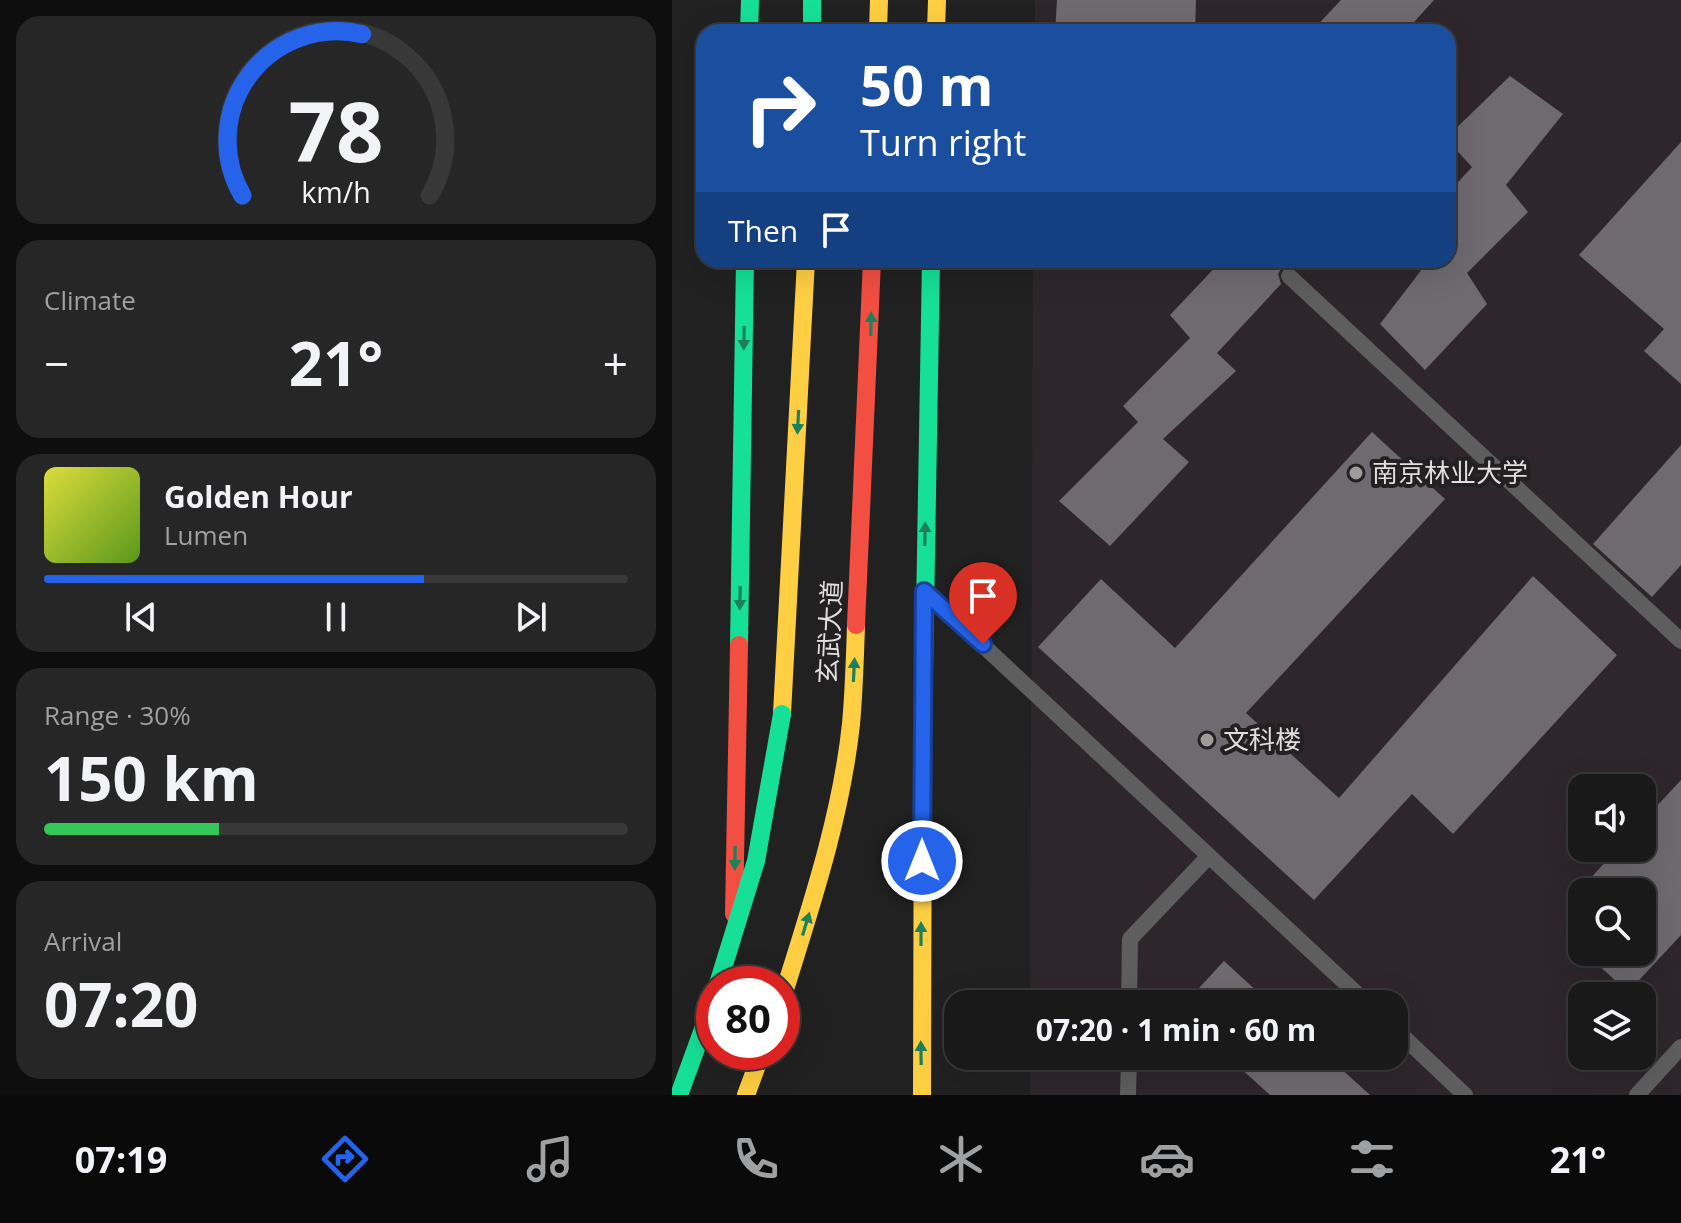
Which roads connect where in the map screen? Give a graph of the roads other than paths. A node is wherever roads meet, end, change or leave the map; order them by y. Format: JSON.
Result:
{"nodes":[{"id":1,"x":750,"y":0,"type":"edge"},
{"id":2,"x":812,"y":0,"type":"edge"},
{"id":3,"x":879,"y":0,"type":"edge"},
{"id":4,"x":937,"y":0,"type":"edge"},
{"id":5,"x":749,"y":24,"type":"edge"},
{"id":6,"x":812,"y":24,"type":"edge"},
{"id":7,"x":878,"y":24,"type":"edge"},
{"id":8,"x":936,"y":24,"type":"edge"},
{"id":9,"x":745,"y":268,"type":"edge"},
{"id":10,"x":806,"y":268,"type":"edge"},
{"id":11,"x":872,"y":268,"type":"edge"},
{"id":12,"x":931,"y":268,"type":"edge"},
{"id":13,"x":1289,"y":276,"type":"dead end"},
{"id":14,"x":924,"y":591,"type":"junction"},
{"id":15,"x":1681,"y":641,"type":"edge"},
{"id":16,"x":1209,"y":856,"type":"junction"},
{"id":17,"x":724,"y":966,"type":"edge"},
{"id":18,"x":733,"y":966,"type":"edge"},
{"id":19,"x":792,"y":966,"type":"edge"},
{"id":20,"x":1129,"y":990,"type":"edge"},
{"id":21,"x":1353,"y":990,"type":"edge"},
{"id":22,"x":696,"y":1026,"type":"edge"},
{"id":23,"x":1408,"y":1041,"type":"edge"},
{"id":24,"x":1681,"y":1047,"type":"edge"},
{"id":25,"x":696,"y":1048,"type":"edge"},
{"id":26,"x":672,"y":1059,"type":"edge"},
{"id":27,"x":755,"y":1070,"type":"edge"},
{"id":28,"x":1129,"y":1070,"type":"edge"},
{"id":29,"x":679,"y":1095,"type":"edge"},
{"id":30,"x":746,"y":1095,"type":"edge"},
{"id":31,"x":922,"y":1095,"type":"edge"},
{"id":32,"x":1128,"y":1095,"type":"edge"},
{"id":33,"x":1465,"y":1095,"type":"edge"},
{"id":34,"x":1637,"y":1095,"type":"edge"}],
"edges":[{"from":1,"to":5,"type":"highway"},
{"from":2,"to":6,"type":"highway"},
{"from":3,"to":7,"type":"highway"},
{"from":4,"to":8,"type":"highway"},
{"from":9,"to":18,"type":"highway","one_way":true},
{"from":10,"to":17,"type":"highway","name":"玄武大道","one_way":true,"bridge":true},
{"from":19,"to":11,"type":"highway","name":"玄武大道","one_way":true},
{"from":14,"to":12,"type":"highway","one_way":true},
{"from":13,"to":15,"type":"lane"},
{"from":14,"to":16,"type":"lane"},
{"from":31,"to":14,"type":"highway","one_way":true},
{"from":16,"to":20,"type":"lane"},
{"from":16,"to":21,"type":"lane"},
{"from":22,"to":26,"type":"highway"},
{"from":23,"to":33,"type":"lane"},
{"from":24,"to":34,"type":"lane"},
{"from":25,"to":29,"type":"highway"},
{"from":27,"to":30,"type":"highway"},
{"from":28,"to":32,"type":"lane"}]}
